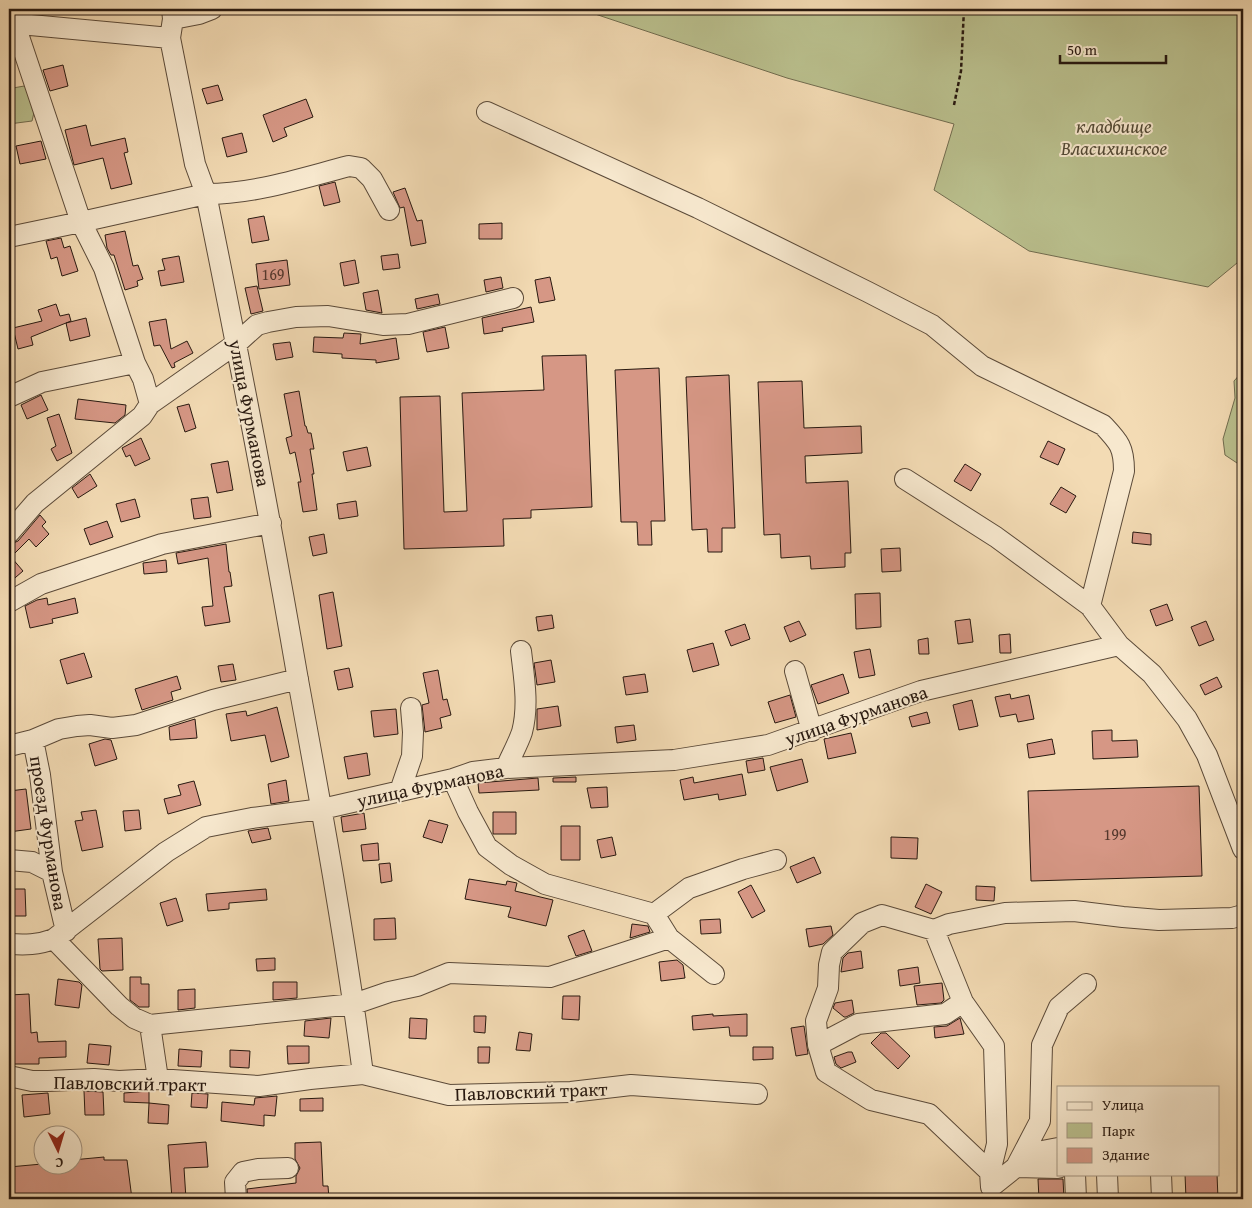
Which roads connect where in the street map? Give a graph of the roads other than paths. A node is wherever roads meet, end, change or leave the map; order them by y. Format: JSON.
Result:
{"nodes":[{"id":1,"x":212,"y":9,"type":"edge"},
{"id":2,"x":11,"y":22,"type":"edge"},
{"id":3,"x":172,"y":22,"type":"edge"},
{"id":4,"x":487,"y":112,"type":"dead end"},
{"id":5,"x":206,"y":194,"type":"junction"},
{"id":6,"x":389,"y":210,"type":"dead end"},
{"id":7,"x":81,"y":222,"type":"junction"},
{"id":8,"x":9,"y":237,"type":"edge"},
{"id":9,"x":513,"y":298,"type":"dead end"},
{"id":10,"x":237,"y":343,"type":"junction"},
{"id":11,"x":135,"y":363,"type":"junction"},
{"id":12,"x":9,"y":397,"type":"edge"},
{"id":13,"x":150,"y":404,"type":"junction"},
{"id":14,"x":905,"y":479,"type":"dead end"},
{"id":15,"x":271,"y":523,"type":"junction"},
{"id":16,"x":9,"y":533,"type":"edge"},
{"id":17,"x":9,"y":602,"type":"edge"},
{"id":18,"x":1090,"y":606,"type":"junction"},
{"id":19,"x":1119,"y":645,"type":"junction"},
{"id":20,"x":521,"y":651,"type":"dead end"},
{"id":21,"x":795,"y":671,"type":"dead end"},
{"id":22,"x":298,"y":679,"type":"junction"},
{"id":23,"x":411,"y":708,"type":"dead end"},
{"id":24,"x":812,"y":731,"type":"junction"},
{"id":25,"x":33,"y":740,"type":"junction"},
{"id":26,"x":9,"y":746,"type":"edge"},
{"id":27,"x":506,"y":768,"type":"junction"},
{"id":28,"x":453,"y":779,"type":"junction"},
{"id":29,"x":400,"y":791,"type":"junction"},
{"id":30,"x":322,"y":809,"type":"junction"},
{"id":31,"x":1243,"y":850,"type":"edge"},
{"id":32,"x":9,"y":860,"type":"edge"},
{"id":33,"x":776,"y":860,"type":"dead end"},
{"id":34,"x":52,"y":872,"type":"junction"},
{"id":35,"x":654,"y":914,"type":"junction"},
{"id":36,"x":1243,"y":915,"type":"edge"},
{"id":37,"x":934,"y":930,"type":"junction"},
{"id":38,"x":60,"y":935,"type":"junction"},
{"id":39,"x":670,"y":938,"type":"junction"},
{"id":40,"x":9,"y":944,"type":"edge"},
{"id":41,"x":714,"y":974,"type":"dead end"},
{"id":42,"x":1086,"y":984,"type":"dead end"},
{"id":43,"x":964,"y":1002,"type":"junction"},
{"id":44,"x":354,"y":1004,"type":"junction"},
{"id":45,"x":150,"y":1025,"type":"junction"},
{"id":46,"x":818,"y":1045,"type":"junction"},
{"id":47,"x":362,"y":1074,"type":"junction"},
{"id":48,"x":9,"y":1076,"type":"edge"},
{"id":49,"x":158,"y":1079,"type":"junction"},
{"id":50,"x":757,"y":1094,"type":"dead end"},
{"id":51,"x":1057,"y":1148,"type":"edge"},
{"id":52,"x":1016,"y":1167,"type":"junction"},
{"id":53,"x":288,"y":1168,"type":"dead end"},
{"id":54,"x":1057,"y":1168,"type":"edge"},
{"id":55,"x":1075,"y":1176,"type":"edge"},
{"id":56,"x":1107,"y":1176,"type":"edge"},
{"id":57,"x":1162,"y":1176,"type":"edge"},
{"id":58,"x":991,"y":1179,"type":"junction"},
{"id":59,"x":236,"y":1199,"type":"edge"},
{"id":60,"x":1076,"y":1199,"type":"edge"},
{"id":61,"x":1108,"y":1199,"type":"edge"},
{"id":62,"x":1162,"y":1199,"type":"edge"}],
"edges":[{"from":1,"to":3,"type":"street"},
{"from":2,"to":3,"type":"street"},
{"from":2,"to":7,"type":"street"},
{"from":3,"to":5,"type":"street","name":"улица Фурманова"},
{"from":4,"to":18,"type":"street"},
{"from":5,"to":6,"type":"street"},
{"from":5,"to":7,"type":"street"},
{"from":5,"to":10,"type":"street","name":"улица Фурманова"},
{"from":7,"to":8,"type":"street"},
{"from":7,"to":11,"type":"street"},
{"from":9,"to":10,"type":"street"},
{"from":10,"to":13,"type":"street"},
{"from":10,"to":15,"type":"street","name":"улица Фурманова"},
{"from":11,"to":12,"type":"street"},
{"from":11,"to":13,"type":"street"},
{"from":13,"to":16,"type":"street"},
{"from":14,"to":18,"type":"street"},
{"from":15,"to":17,"type":"street"},
{"from":15,"to":22,"type":"street","name":"улица Фурманова"},
{"from":18,"to":19,"type":"street"},
{"from":19,"to":24,"type":"street","name":"улица Фурманова"},
{"from":19,"to":31,"type":"street"},
{"from":20,"to":27,"type":"street"},
{"from":21,"to":24,"type":"street"},
{"from":22,"to":25,"type":"street","name":"проезд Фурманова"},
{"from":22,"to":30,"type":"street","name":"улица Фурманова"},
{"from":23,"to":29,"type":"street"},
{"from":24,"to":27,"type":"street","name":"улица Фурманова"},
{"from":25,"to":26,"type":"street"},
{"from":25,"to":34,"type":"street","name":"проезд Фурманова"},
{"from":27,"to":28,"type":"street","name":"улица Фурманова"},
{"from":28,"to":29,"type":"street","name":"улица Фурманова"},
{"from":28,"to":35,"type":"street"},
{"from":29,"to":30,"type":"street","name":"улица Фурманова"},
{"from":30,"to":38,"type":"street"},
{"from":30,"to":44,"type":"street","name":"улица Фурманова"},
{"from":32,"to":34,"type":"street"},
{"from":33,"to":35,"type":"street"},
{"from":34,"to":38,"type":"street","name":"проезд Фурманова"},
{"from":35,"to":39,"type":"street"},
{"from":36,"to":37,"type":"street"},
{"from":37,"to":43,"type":"street"},
{"from":37,"to":46,"type":"street"},
{"from":38,"to":40,"type":"street"},
{"from":38,"to":45,"type":"street"},
{"from":39,"to":41,"type":"street"},
{"from":39,"to":44,"type":"street"},
{"from":42,"to":52,"type":"street"},
{"from":43,"to":46,"type":"street"},
{"from":43,"to":58,"type":"street"},
{"from":44,"to":45,"type":"street"},
{"from":44,"to":47,"type":"street","name":"улица Фурманова"},
{"from":45,"to":49,"type":"street"},
{"from":46,"to":58,"type":"street"},
{"from":47,"to":49,"type":"street","name":"Павловский тракт"},
{"from":47,"to":50,"type":"street","name":"Павловский тракт"},
{"from":48,"to":49,"type":"street","name":"Павловский тракт"},
{"from":51,"to":52,"type":"street"},
{"from":52,"to":54,"type":"street"},
{"from":52,"to":58,"type":"street"},
{"from":53,"to":59,"type":"street"},
{"from":55,"to":60,"type":"street"},
{"from":56,"to":61,"type":"street"},
{"from":57,"to":62,"type":"street"}]}
